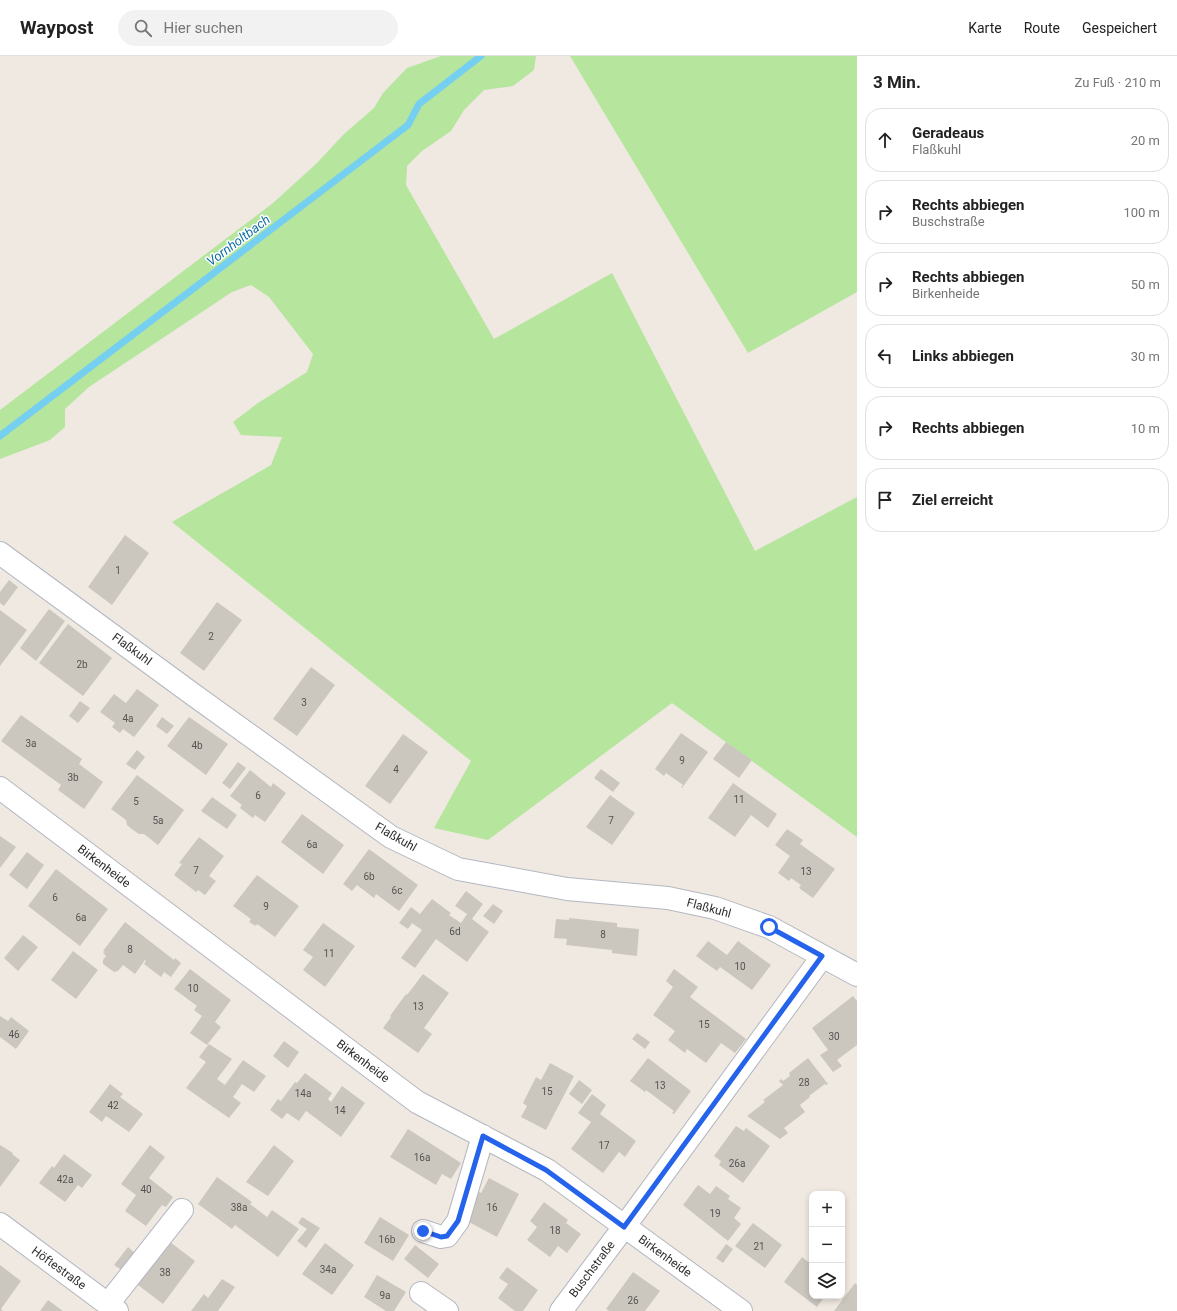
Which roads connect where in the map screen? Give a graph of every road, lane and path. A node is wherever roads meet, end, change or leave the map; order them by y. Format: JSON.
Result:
{"nodes":[{"id":1,"x":0,"y":552,"type":"edge"},
{"id":2,"x":0,"y":788,"type":"edge"},
{"id":3,"x":822,"y":956,"type":"junction"},
{"id":4,"x":857,"y":975,"type":"edge"},
{"id":5,"x":483,"y":1136,"type":"junction"},
{"id":6,"x":182,"y":1210,"type":"dead end"},
{"id":7,"x":0,"y":1224,"type":"edge"},
{"id":8,"x":624,"y":1227,"type":"junction"},
{"id":9,"x":423,"y":1231,"type":"dead end"},
{"id":10,"x":421,"y":1293,"type":"dead end"},
{"id":11,"x":113,"y":1308,"type":"edge"},
{"id":12,"x":447,"y":1311,"type":"edge"},
{"id":13,"x":561,"y":1311,"type":"edge"},
{"id":14,"x":741,"y":1311,"type":"edge"}],
"edges":[{"from":1,"to":3,"type":"street","name":"Flaßkuhl"},
{"from":2,"to":5,"type":"street","name":"Birkenheide"},
{"from":3,"to":4,"type":"street","name":"Flaßkuhl"},
{"from":3,"to":8,"type":"street","name":"Buschstraße"},
{"from":5,"to":8,"type":"street","name":"Birkenheide"},
{"from":5,"to":9,"type":"street"},
{"from":6,"to":11,"type":"street"},
{"from":7,"to":11,"type":"street","name":"Höftestraße"},
{"from":8,"to":13,"type":"street","name":"Buschstraße"},
{"from":8,"to":14,"type":"street","name":"Birkenheide"},
{"from":10,"to":12,"type":"street"}]}
